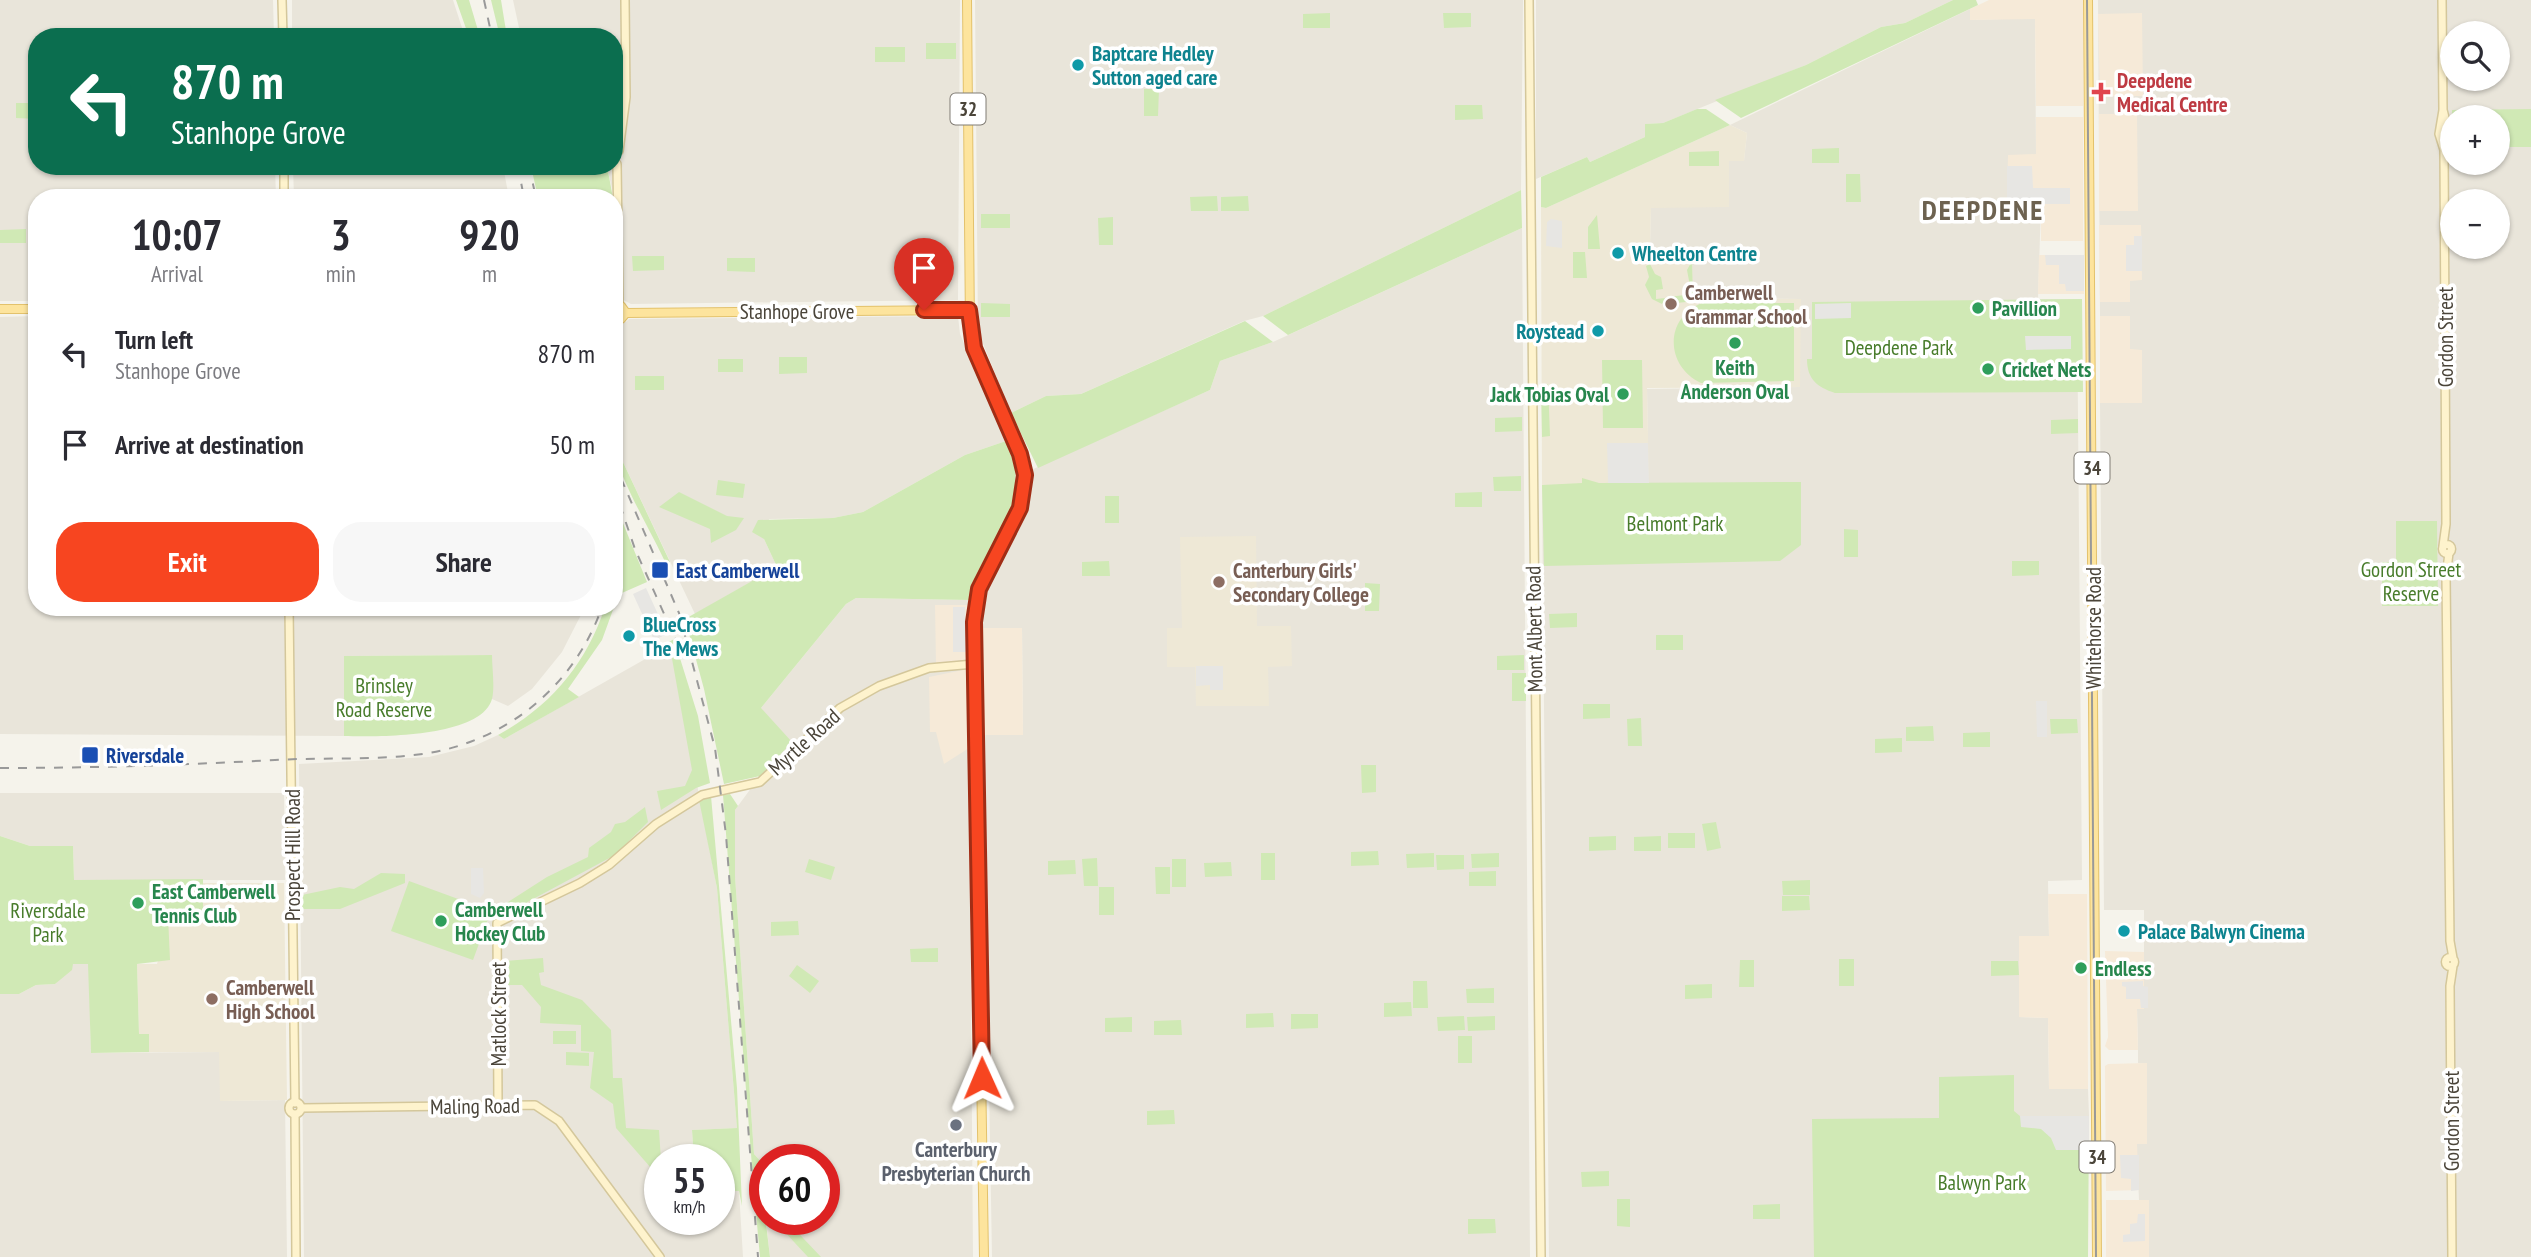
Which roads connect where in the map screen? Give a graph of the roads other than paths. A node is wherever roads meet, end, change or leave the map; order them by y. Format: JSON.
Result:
{"nodes":[{"id":1,"x":282,"y":0,"type":"edge"},
{"id":2,"x":625,"y":0,"type":"edge"},
{"id":3,"x":967,"y":0,"type":"edge"},
{"id":4,"x":1529,"y":0,"type":"edge"},
{"id":5,"x":2088,"y":0,"type":"edge"},
{"id":6,"x":2442,"y":0,"type":"edge"},
{"id":7,"x":283,"y":28,"type":"edge"},
{"id":8,"x":623,"y":117,"type":"edge"},
{"id":9,"x":0,"y":309,"type":"edge"},
{"id":10,"x":28,"y":309,"type":"edge"},
{"id":11,"x":969,"y":310,"type":"junction"},
{"id":12,"x":623,"y":311,"type":"edge"},
{"id":13,"x":626,"y":313,"type":"junction"},
{"id":14,"x":623,"y":317,"type":"edge"},
{"id":15,"x":289,"y":616,"type":"edge"},
{"id":16,"x":974,"y":664,"type":"junction"},
{"id":17,"x":498,"y":923,"type":"joint"},
{"id":18,"x":498,"y":1105,"type":"junction"},
{"id":19,"x":297,"y":1108,"type":"junction"},
{"id":20,"x":296,"y":1257,"type":"edge"},
{"id":21,"x":660,"y":1257,"type":"edge"},
{"id":22,"x":984,"y":1257,"type":"edge"},
{"id":23,"x":1541,"y":1257,"type":"edge"},
{"id":24,"x":2097,"y":1257,"type":"edge"},
{"id":25,"x":2452,"y":1257,"type":"edge"}],
"edges":[{"from":1,"to":7,"type":"street"},
{"from":2,"to":8,"type":"street"},
{"from":3,"to":11,"type":"main road","number":"32"},
{"from":4,"to":23,"type":"street","name":"Mont Albert Road"},
{"from":5,"to":24,"type":"main road","name":"Whitehorse Road","number":"34"},
{"from":6,"to":25,"type":"street","name":"Gordon Street"},
{"from":9,"to":10,"type":"main road"},
{"from":11,"to":13,"type":"main road","name":"Stanhope Grove"},
{"from":11,"to":16,"type":"main road","number":"32"},
{"from":12,"to":13,"type":"main road"},
{"from":13,"to":14,"type":"main road"},
{"from":15,"to":19,"type":"street","name":"Prospect Hill Road"},
{"from":16,"to":17,"type":"street","name":"Myrtle Road"},
{"from":16,"to":22,"type":"main road","number":"32"},
{"from":17,"to":18,"type":"street","name":"Matlock Street"},
{"from":18,"to":19,"type":"street","name":"Maling Road"},
{"from":18,"to":21,"type":"street","name":"Maling Road"},
{"from":19,"to":20,"type":"street","name":"Prospect Hill Road"}]}
